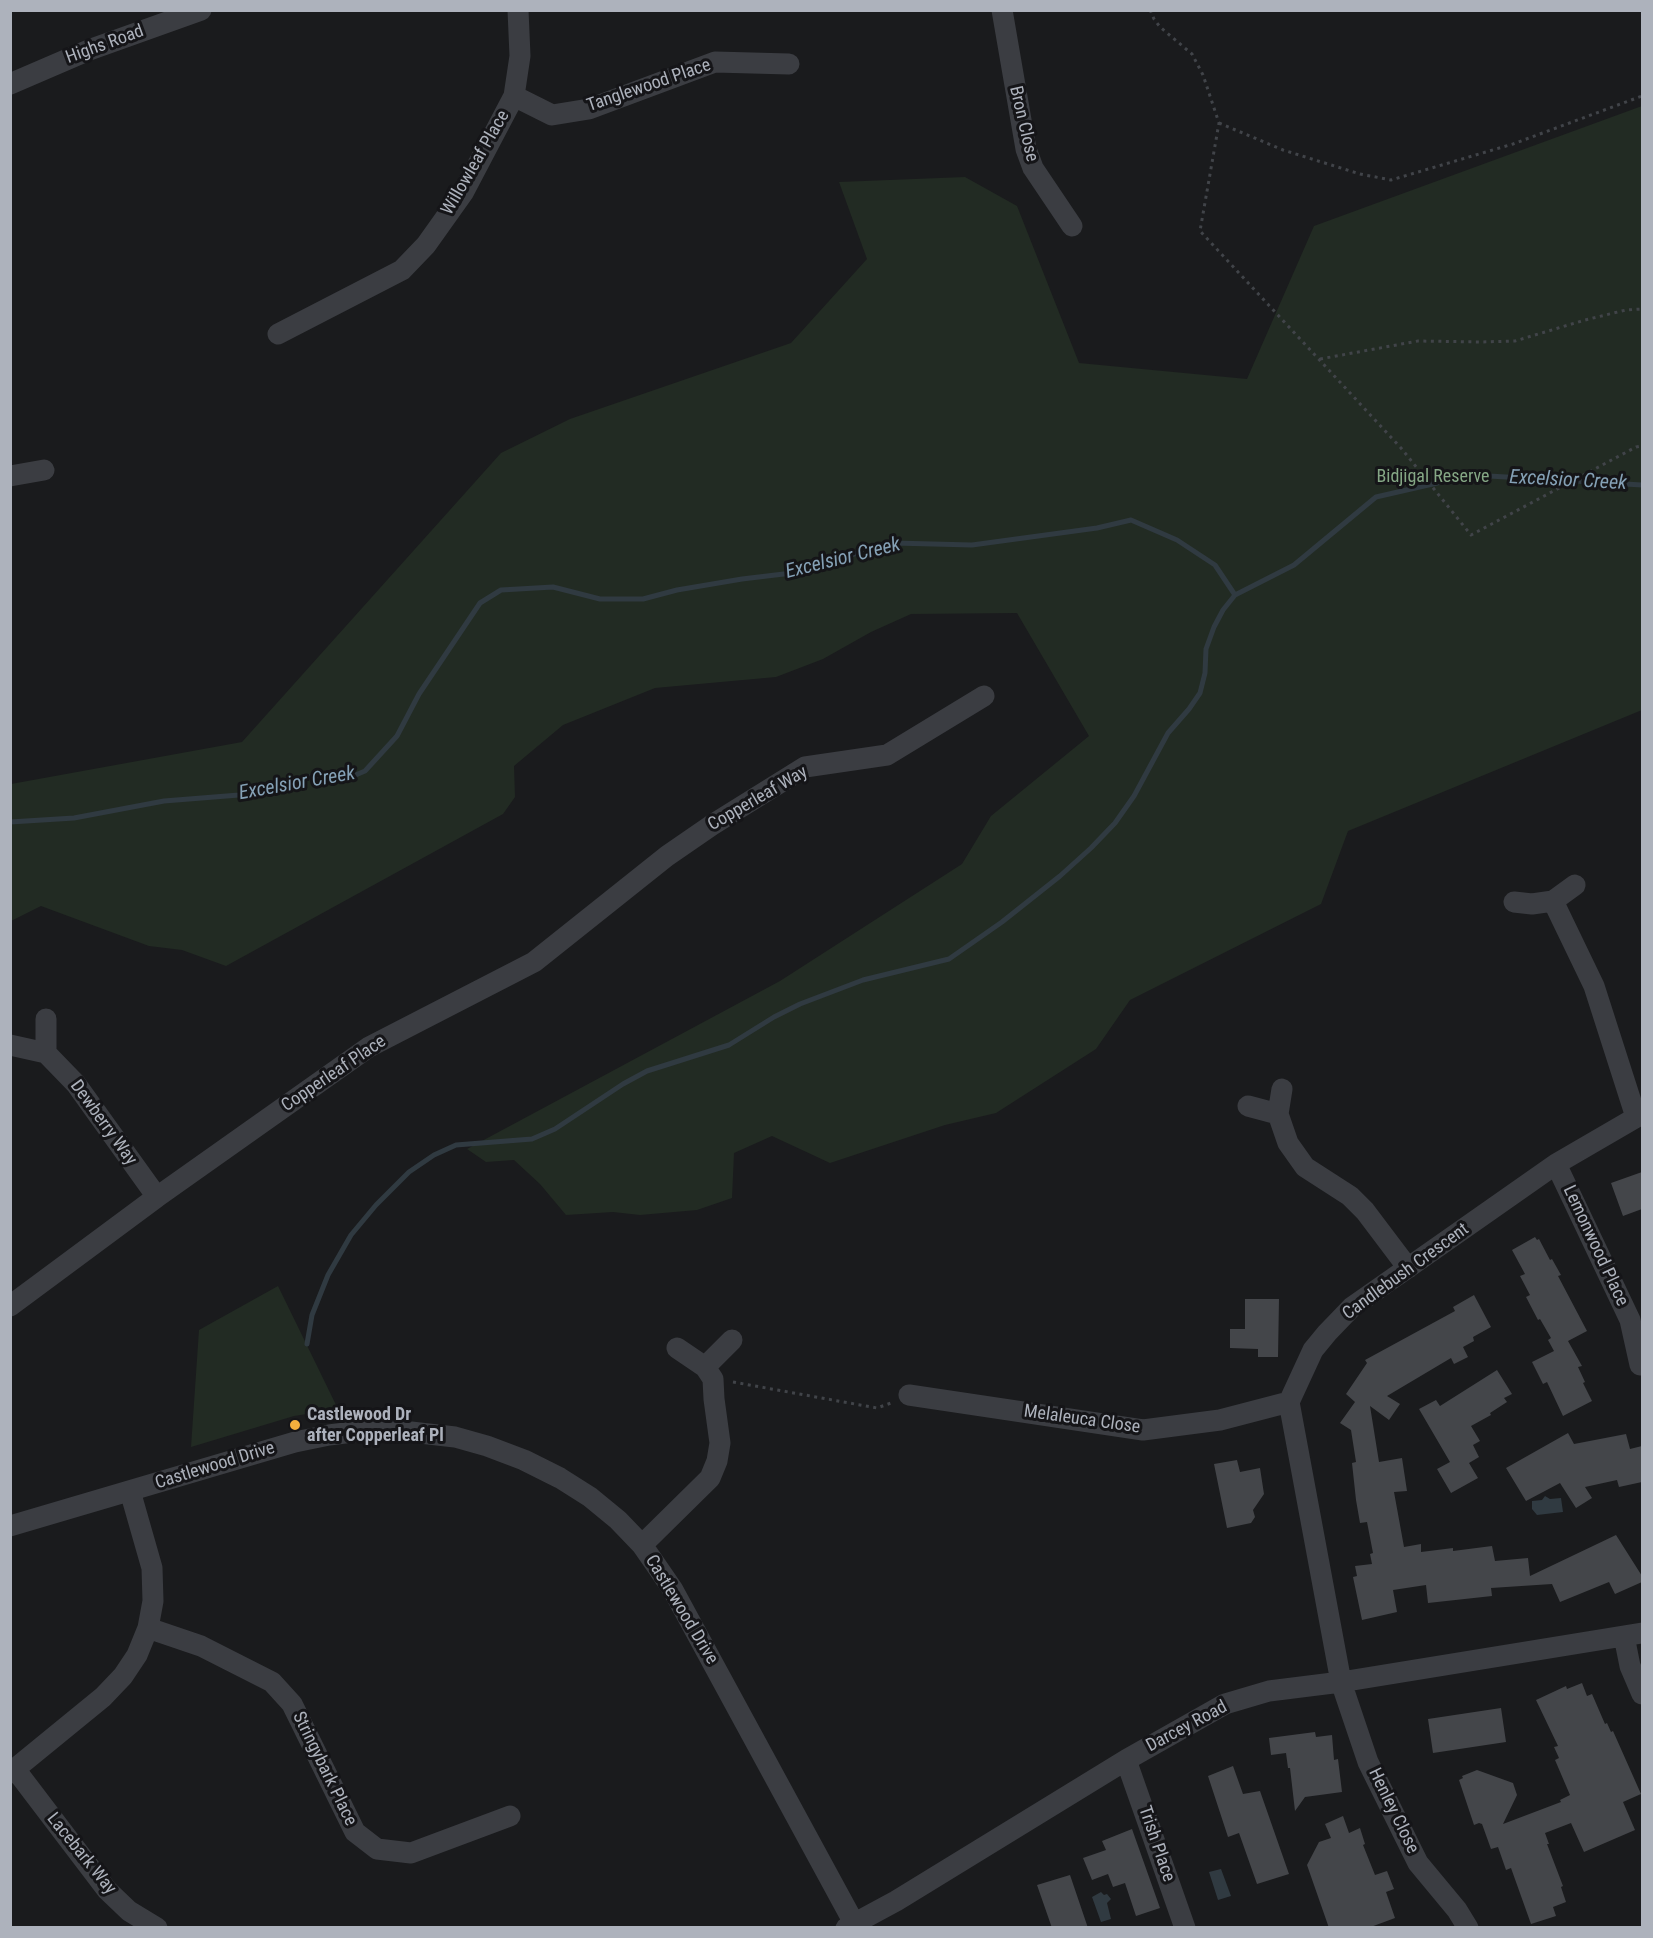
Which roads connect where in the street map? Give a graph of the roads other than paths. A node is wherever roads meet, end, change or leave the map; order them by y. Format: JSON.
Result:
{"nodes":[{"id":1,"x":201,"y":10,"type":"edge"},
{"id":2,"x":518,"y":10,"type":"edge"},
{"id":3,"x":1002,"y":10,"type":"edge"},
{"id":4,"x":789,"y":64,"type":"dead end"},
{"id":5,"x":10,"y":84,"type":"edge"},
{"id":6,"x":514,"y":96,"type":"junction"},
{"id":7,"x":1072,"y":226,"type":"dead end"},
{"id":8,"x":278,"y":334,"type":"dead end"},
{"id":9,"x":45,"y":470,"type":"dead end"},
{"id":10,"x":10,"y":476,"type":"edge"},
{"id":11,"x":984,"y":696,"type":"dead end"},
{"id":12,"x":667,"y":856,"type":"joint"},
{"id":13,"x":1575,"y":885,"type":"dead end"},
{"id":14,"x":1553,"y":901,"type":"junction"},
{"id":15,"x":1514,"y":902,"type":"dead end"},
{"id":16,"x":46,"y":1019,"type":"dead end"},
{"id":17,"x":10,"y":1045,"type":"edge"},
{"id":18,"x":46,"y":1053,"type":"junction"},
{"id":19,"x":1282,"y":1089,"type":"dead end"},
{"id":20,"x":1248,"y":1106,"type":"dead end"},
{"id":21,"x":1278,"y":1114,"type":"junction"},
{"id":22,"x":1639,"y":1116,"type":"edge"},
{"id":23,"x":1556,"y":1164,"type":"junction"},
{"id":24,"x":158,"y":1197,"type":"junction"},
{"id":25,"x":1408,"y":1268,"type":"junction"},
{"id":26,"x":10,"y":1306,"type":"edge"},
{"id":27,"x":732,"y":1340,"type":"dead end"},
{"id":28,"x":677,"y":1348,"type":"dead end"},
{"id":29,"x":1640,"y":1365,"type":"dead end"},
{"id":30,"x":709,"y":1373,"type":"junction"},
{"id":31,"x":909,"y":1395,"type":"road end"},
{"id":32,"x":1289,"y":1402,"type":"junction"},
{"id":33,"x":130,"y":1491,"type":"junction"},
{"id":34,"x":10,"y":1526,"type":"edge"},
{"id":35,"x":642,"y":1545,"type":"junction"},
{"id":36,"x":148,"y":1628,"type":"junction"},
{"id":37,"x":1633,"y":1634,"type":"edge"},
{"id":38,"x":1341,"y":1682,"type":"junction"},
{"id":39,"x":1642,"y":1694,"type":"edge"},
{"id":40,"x":1126,"y":1760,"type":"junction"},
{"id":41,"x":13,"y":1771,"type":"edge"},
{"id":42,"x":510,"y":1816,"type":"dead end"},
{"id":43,"x":850,"y":1925,"type":"edge"},
{"id":44,"x":157,"y":1928,"type":"edge"},
{"id":45,"x":1185,"y":1928,"type":"edge"},
{"id":46,"x":1468,"y":1928,"type":"edge"}],
"edges":[{"from":1,"to":5,"type":"street","name":"Highs Road"},
{"from":2,"to":6,"type":"street","name":"Willowleaf Place"},
{"from":3,"to":7,"type":"street","name":"Bron Close"},
{"from":4,"to":6,"type":"street","name":"Tanglewood Place"},
{"from":6,"to":8,"type":"street","name":"Willowleaf Place"},
{"from":9,"to":10,"type":"street"},
{"from":11,"to":12,"type":"street","name":"Copperleaf Way"},
{"from":12,"to":24,"type":"street","name":"Copperleaf Place"},
{"from":13,"to":14,"type":"street"},
{"from":14,"to":15,"type":"street"},
{"from":14,"to":22,"type":"street"},
{"from":16,"to":18,"type":"street"},
{"from":17,"to":18,"type":"street"},
{"from":18,"to":24,"type":"street","name":"Dewberry Way"},
{"from":19,"to":21,"type":"street"},
{"from":20,"to":21,"type":"street"},
{"from":21,"to":25,"type":"street"},
{"from":22,"to":23,"type":"street","name":"Candlebush Crescent"},
{"from":23,"to":25,"type":"street","name":"Candlebush Crescent"},
{"from":23,"to":29,"type":"street","name":"Lemonwood Place"},
{"from":24,"to":26,"type":"street","name":"Copperleaf Place"},
{"from":25,"to":32,"type":"street","name":"Candlebush Crescent"},
{"from":27,"to":30,"type":"street"},
{"from":28,"to":30,"type":"street"},
{"from":30,"to":35,"type":"street"},
{"from":31,"to":32,"type":"street","name":"Melaleuca Close"},
{"from":32,"to":38,"type":"street"},
{"from":33,"to":34,"type":"street","name":"Castlewood Drive"},
{"from":33,"to":35,"type":"street","name":"Castlewood Drive"},
{"from":33,"to":36,"type":"street"},
{"from":35,"to":43,"type":"street","name":"Castlewood Drive"},
{"from":36,"to":41,"type":"street"},
{"from":36,"to":42,"type":"street","name":"Stringybark Place"},
{"from":37,"to":38,"type":"street","name":"Darcey Road"},
{"from":37,"to":39,"type":"street"},
{"from":38,"to":40,"type":"street","name":"Darcey Road"},
{"from":38,"to":46,"type":"street","name":"Henley Close"},
{"from":40,"to":43,"type":"street","name":"Darcey Road"},
{"from":40,"to":45,"type":"street","name":"Trish Place"},
{"from":41,"to":44,"type":"street","name":"Lacebark Way"}]}
